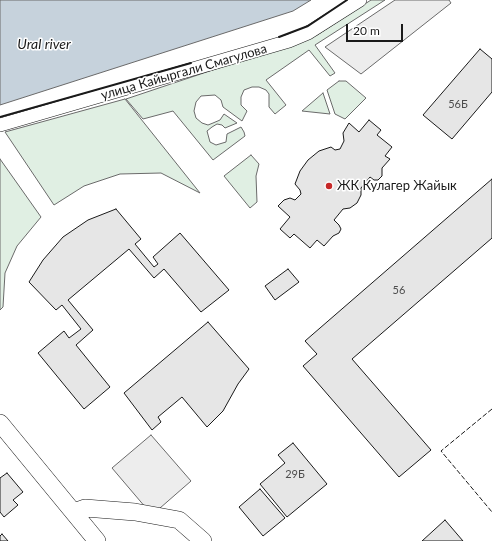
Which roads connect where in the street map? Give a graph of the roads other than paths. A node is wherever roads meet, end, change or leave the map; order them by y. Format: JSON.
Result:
{"nodes":[{"id":1,"x":360,"y":0,"type":"edge"},
{"id":2,"x":0,"y":125,"type":"edge"},
{"id":3,"x":0,"y":423,"type":"edge"},
{"id":4,"x":74,"y":512,"type":"junction"},
{"id":5,"x":96,"y":541,"type":"edge"},
{"id":6,"x":203,"y":541,"type":"edge"}],
"edges":[{"from":1,"to":2,"type":"street","name":"улица Кайыргали Смагулова"},
{"from":3,"to":4,"type":"street"},
{"from":4,"to":5,"type":"street"},
{"from":4,"to":6,"type":"street"}]}
